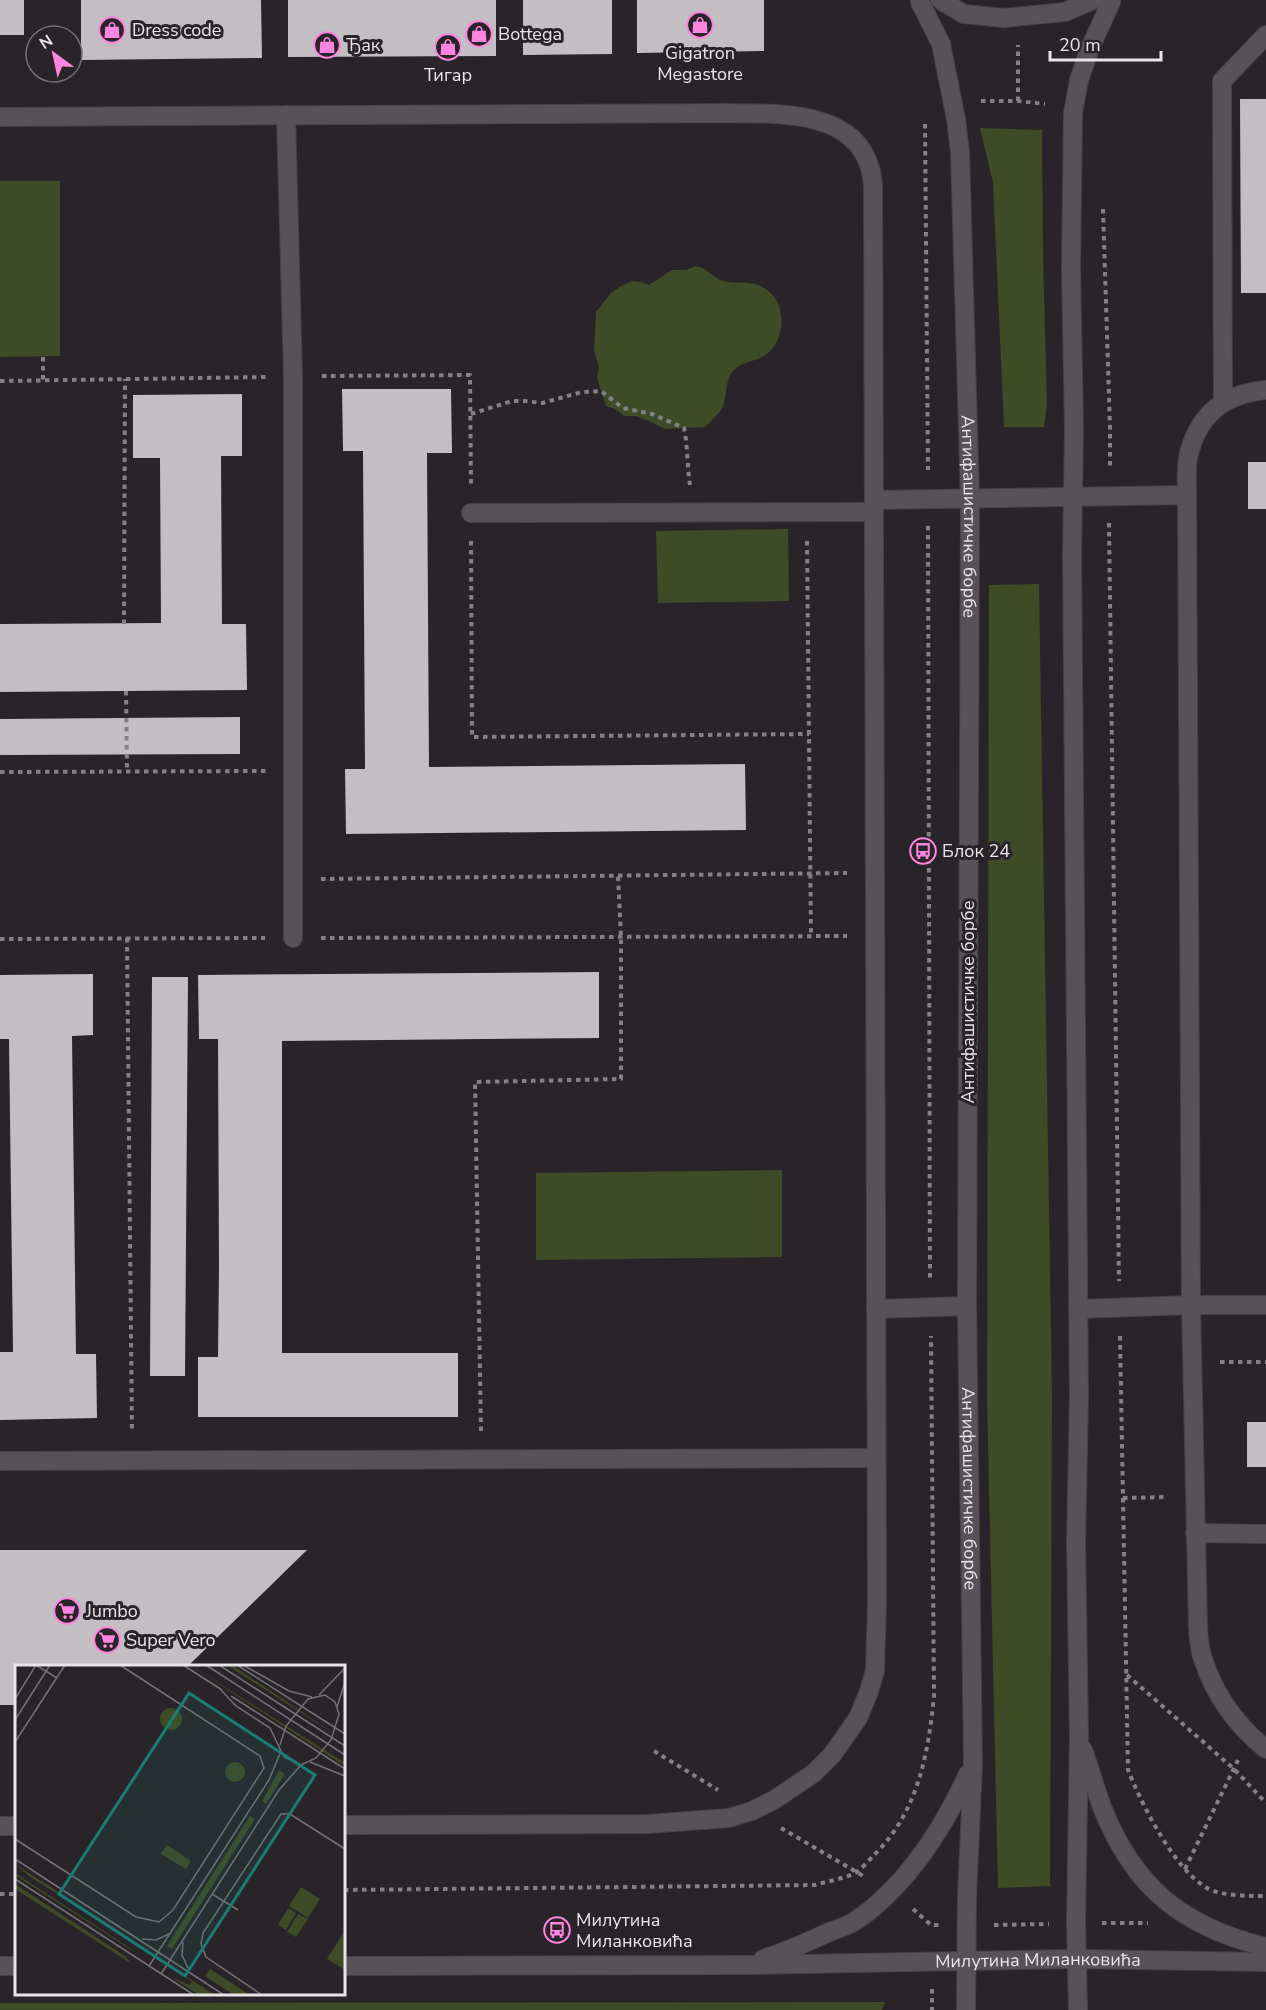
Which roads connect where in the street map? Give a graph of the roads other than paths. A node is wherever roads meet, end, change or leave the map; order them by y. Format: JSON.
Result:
{"nodes":[{"id":1,"x":919,"y":0,"type":"edge"},
{"id":2,"x":940,"y":0,"type":"edge"},
{"id":3,"x":1093,"y":0,"type":"edge"},
{"id":4,"x":1112,"y":0,"type":"edge"},
{"id":5,"x":1266,"y":35,"type":"edge"},
{"id":6,"x":286,"y":115,"type":"junction"},
{"id":7,"x":0,"y":117,"type":"edge"},
{"id":8,"x":1265,"y":389,"type":"edge"},
{"id":9,"x":1223,"y":401,"type":"junction"},
{"id":10,"x":1187,"y":495,"type":"junction"},
{"id":11,"x":1074,"y":496,"type":"junction"},
{"id":12,"x":970,"y":498,"type":"junction"},
{"id":13,"x":874,"y":506,"type":"junction"},
{"id":14,"x":471,"y":513,"type":"road end"},
{"id":15,"x":293,"y":938,"type":"road end"},
{"id":16,"x":1191,"y":1305,"type":"junction"},
{"id":17,"x":1266,"y":1305,"type":"edge"},
{"id":18,"x":967,"y":1306,"type":"junction"},
{"id":19,"x":876,"y":1309,"type":"junction"},
{"id":20,"x":1078,"y":1309,"type":"junction"},
{"id":21,"x":876,"y":1458,"type":"junction"},
{"id":22,"x":0,"y":1461,"type":"edge"},
{"id":23,"x":1196,"y":1533,"type":"junction"},
{"id":24,"x":1266,"y":1534,"type":"edge"},
{"id":25,"x":1079,"y":1737,"type":"junction"},
{"id":26,"x":1266,"y":1749,"type":"edge"},
{"id":27,"x":973,"y":1764,"type":"junction"},
{"id":28,"x":345,"y":1825,"type":"edge"},
{"id":29,"x":15,"y":1826,"type":"edge"},
{"id":30,"x":0,"y":1827,"type":"edge"},
{"id":31,"x":1266,"y":1947,"type":"edge"},
{"id":32,"x":1076,"y":1959,"type":"junction"},
{"id":33,"x":965,"y":1961,"type":"junction"},
{"id":34,"x":1266,"y":1962,"type":"edge"},
{"id":35,"x":747,"y":1965,"type":"junction"},
{"id":36,"x":345,"y":1966,"type":"edge"},
{"id":37,"x":966,"y":2010,"type":"edge"},
{"id":38,"x":1078,"y":2010,"type":"edge"}],
"edges":[{"from":1,"to":12,"type":"street","name":"Антифашистичке борбе","bridge":true},
{"from":2,"to":3,"type":"street","bridge":true},
{"from":4,"to":11,"type":"street","bridge":true},
{"from":5,"to":9,"type":"street"},
{"from":6,"to":7,"type":"street"},
{"from":6,"to":13,"type":"street"},
{"from":6,"to":15,"type":"street"},
{"from":8,"to":9,"type":"street"},
{"from":9,"to":10,"type":"street"},
{"from":10,"to":11,"type":"street"},
{"from":10,"to":16,"type":"street"},
{"from":11,"to":12,"type":"street"},
{"from":11,"to":20,"type":"street"},
{"from":12,"to":13,"type":"street"},
{"from":12,"to":18,"type":"street","name":"Антифашистичке борбе"},
{"from":13,"to":14,"type":"street"},
{"from":13,"to":19,"type":"street"},
{"from":16,"to":17,"type":"street"},
{"from":16,"to":20,"type":"street"},
{"from":16,"to":23,"type":"street"},
{"from":18,"to":19,"type":"street"},
{"from":18,"to":27,"type":"street","name":"Антифашистичке борбе"},
{"from":19,"to":21,"type":"street"},
{"from":20,"to":25,"type":"street"},
{"from":21,"to":22,"type":"street"},
{"from":21,"to":28,"type":"street"},
{"from":23,"to":24,"type":"street"},
{"from":23,"to":26,"type":"street"},
{"from":25,"to":31,"type":"street"},
{"from":25,"to":32,"type":"street"},
{"from":27,"to":33,"type":"street","name":"Антифашистичке борбе"},
{"from":27,"to":35,"type":"street"},
{"from":29,"to":30,"type":"street"},
{"from":32,"to":33,"type":"street","name":"Милутина Миланковића"},
{"from":32,"to":34,"type":"street","name":"Милутина Миланковића"},
{"from":32,"to":38,"type":"street"},
{"from":33,"to":35,"type":"street","name":"Милутина Миланковића"},
{"from":33,"to":37,"type":"street","name":"Антифашистичке борбе"},
{"from":35,"to":36,"type":"street","name":"Милутина Миланковића"}]}
